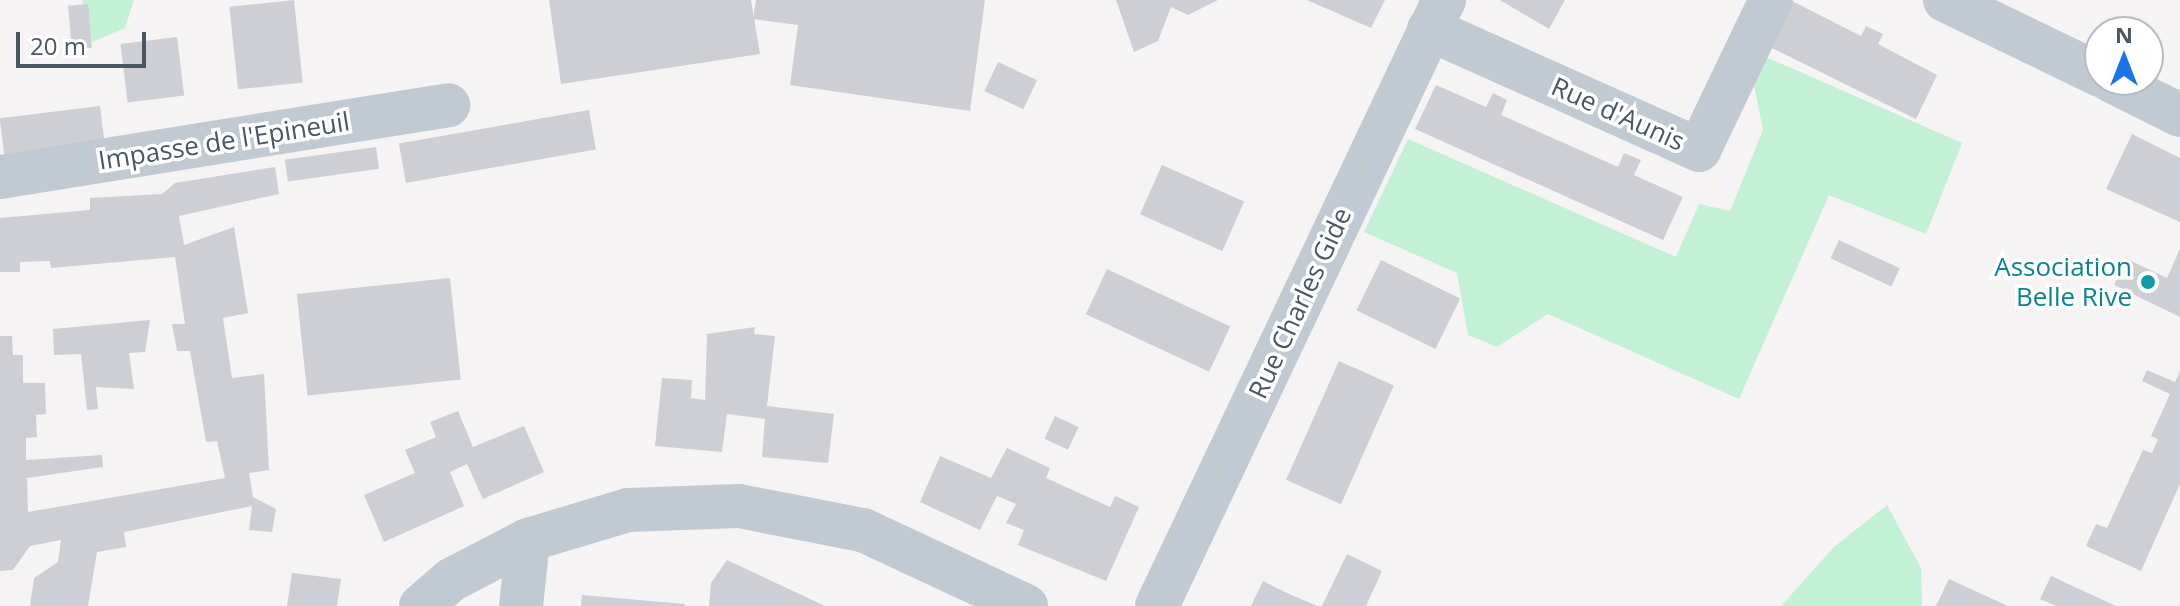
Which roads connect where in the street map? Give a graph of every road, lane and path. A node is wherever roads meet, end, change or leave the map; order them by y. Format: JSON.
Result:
{"nodes":[{"id":1,"x":1771,"y":0,"type":"edge"},
{"id":2,"x":1945,"y":0,"type":"edge"},
{"id":3,"x":1997,"y":11,"type":"edge"},
{"id":4,"x":1437,"y":14,"type":"edge"},
{"id":5,"x":2084,"y":65,"type":"edge"},
{"id":6,"x":2142,"y":96,"type":"edge"},
{"id":7,"x":448,"y":105,"type":"dead end"},
{"id":8,"x":2180,"y":115,"type":"edge"},
{"id":9,"x":0,"y":177,"type":"edge"},
{"id":10,"x":528,"y":540,"type":"junction"},
{"id":11,"x":421,"y":606,"type":"edge"},
{"id":12,"x":521,"y":606,"type":"edge"},
{"id":13,"x":1026,"y":606,"type":"edge"},
{"id":14,"x":1157,"y":606,"type":"edge"}],
"edges":[{"from":1,"to":4,"type":"street","name":"Rue d'Aunis"},
{"from":2,"to":3,"type":"street"},
{"from":3,"to":5,"type":"street"},
{"from":4,"to":14,"type":"street","name":"Rue Charles Gide"},
{"from":6,"to":8,"type":"street"},
{"from":7,"to":9,"type":"street","name":"Impasse de l'Epineuil"},
{"from":10,"to":11,"type":"street"},
{"from":10,"to":12,"type":"street"},
{"from":10,"to":13,"type":"street"}]}
